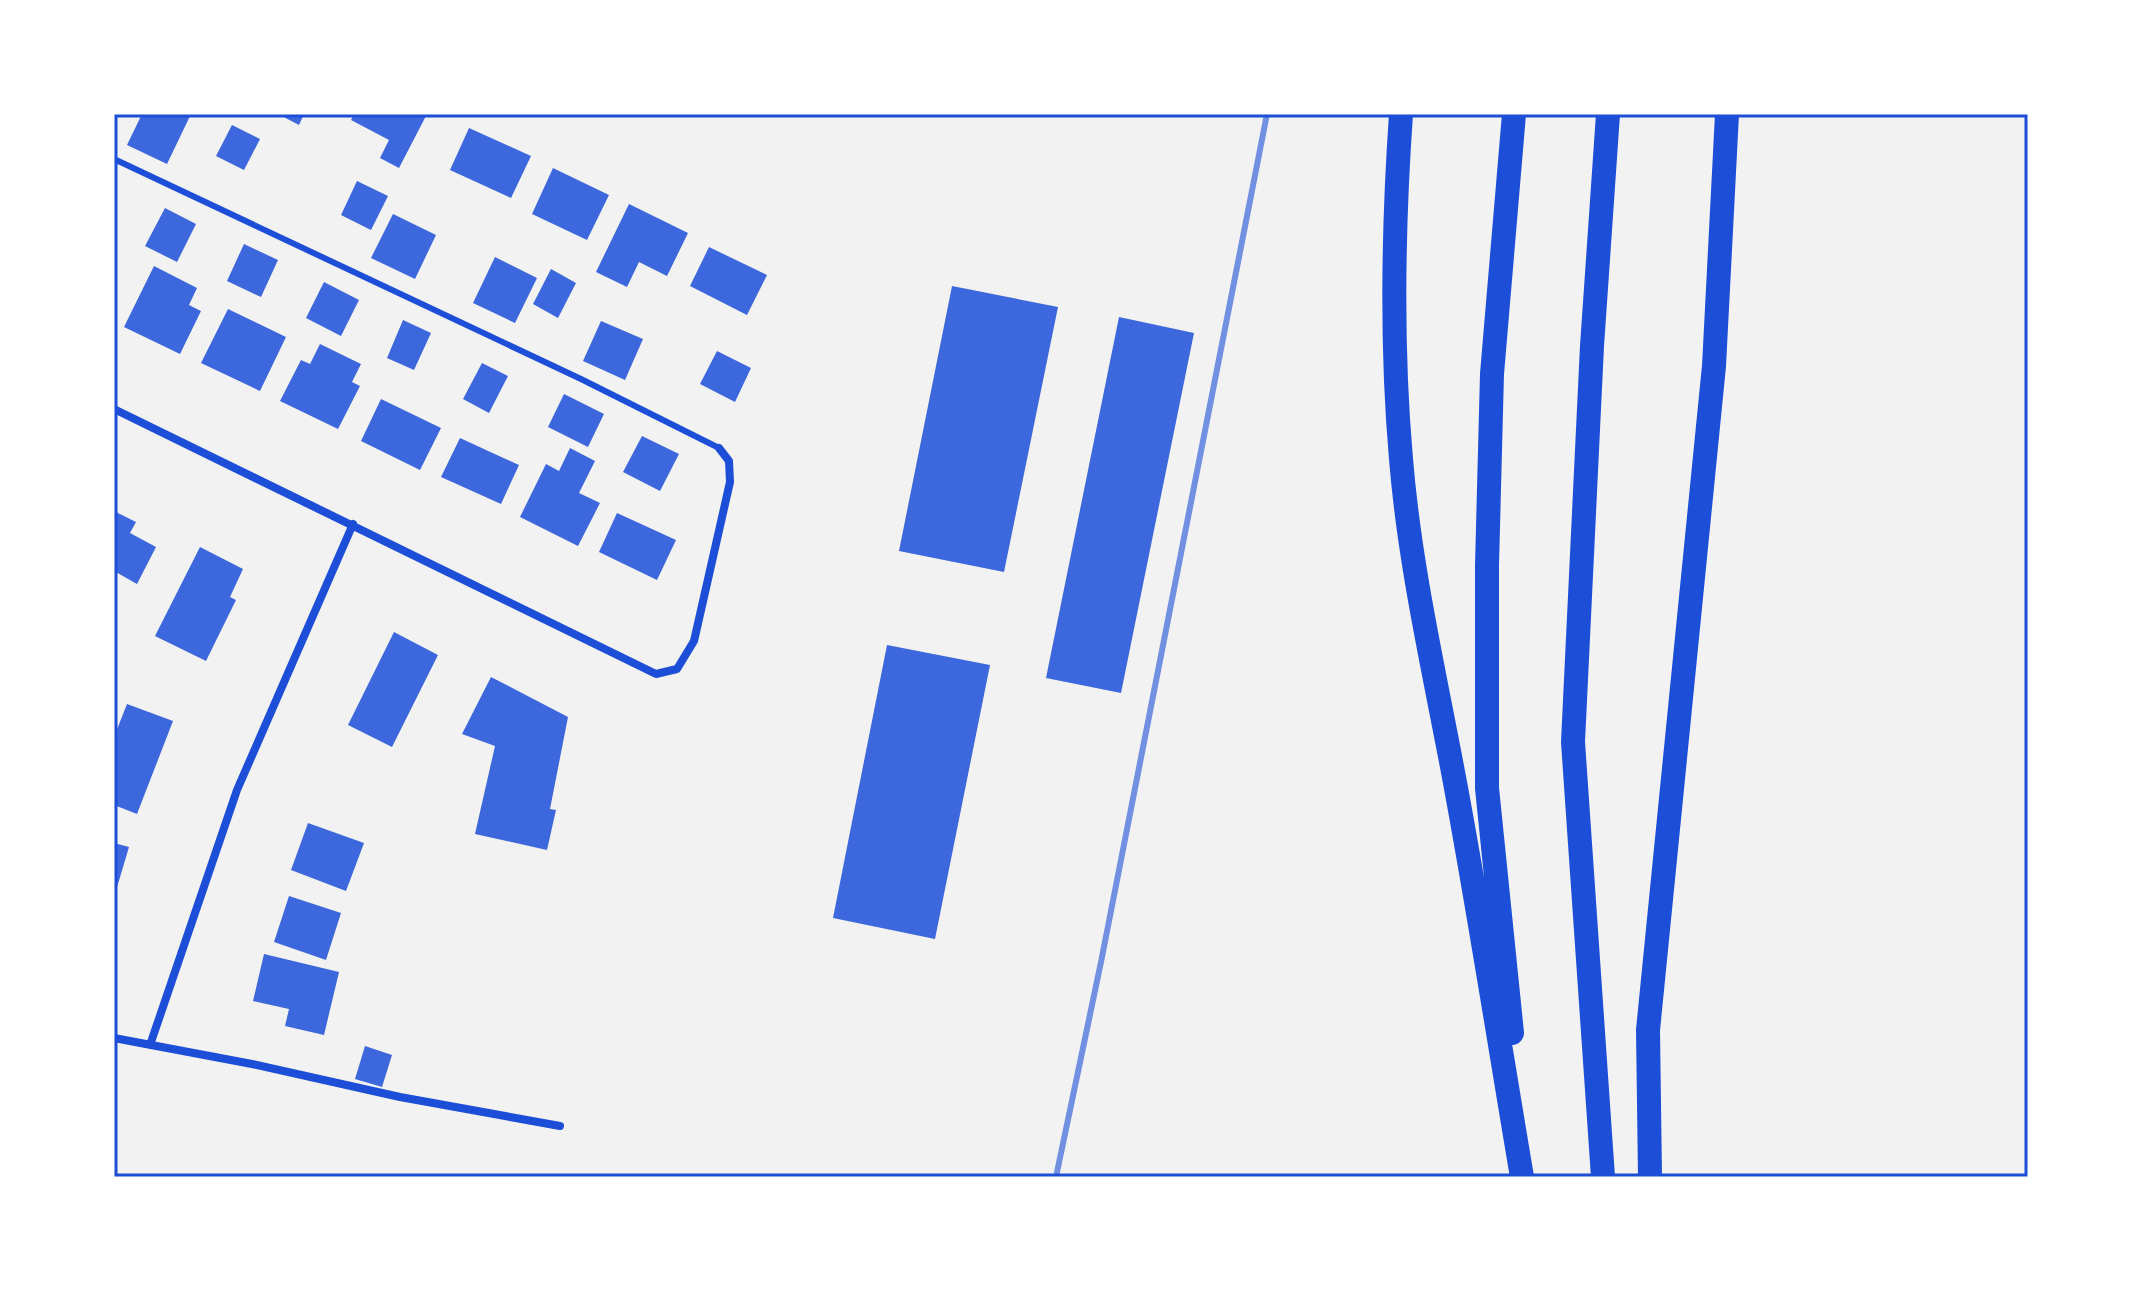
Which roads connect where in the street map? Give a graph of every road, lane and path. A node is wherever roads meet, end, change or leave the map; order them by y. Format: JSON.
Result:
{"nodes":[{"id":1,"x":1401,"y":114,"type":"edge"},
{"id":2,"x":1514,"y":114,"type":"edge"},
{"id":3,"x":1608,"y":114,"type":"edge"},
{"id":4,"x":1727,"y":114,"type":"edge"},
{"id":5,"x":114,"y":159,"type":"edge"},
{"id":6,"x":114,"y":409,"type":"edge"},
{"id":7,"x":719,"y":448,"type":"joint"},
{"id":8,"x":353,"y":524,"type":"junction"},
{"id":9,"x":114,"y":1038,"type":"edge"},
{"id":10,"x":150,"y":1045,"type":"junction"},
{"id":11,"x":560,"y":1126,"type":"dead end"},
{"id":12,"x":1523,"y":1177,"type":"edge"},
{"id":13,"x":1603,"y":1177,"type":"edge"},
{"id":14,"x":1650,"y":1177,"type":"edge"}],
"edges":[{"from":1,"to":12,"type":"highway"},
{"from":2,"to":12,"type":"highway"},
{"from":3,"to":13,"type":"highway"},
{"from":4,"to":14,"type":"highway"},
{"from":5,"to":7,"type":"lane"},
{"from":6,"to":8,"type":"street"},
{"from":7,"to":8,"type":"street"},
{"from":8,"to":10,"type":"street"},
{"from":9,"to":10,"type":"street"},
{"from":10,"to":11,"type":"street"}]}
